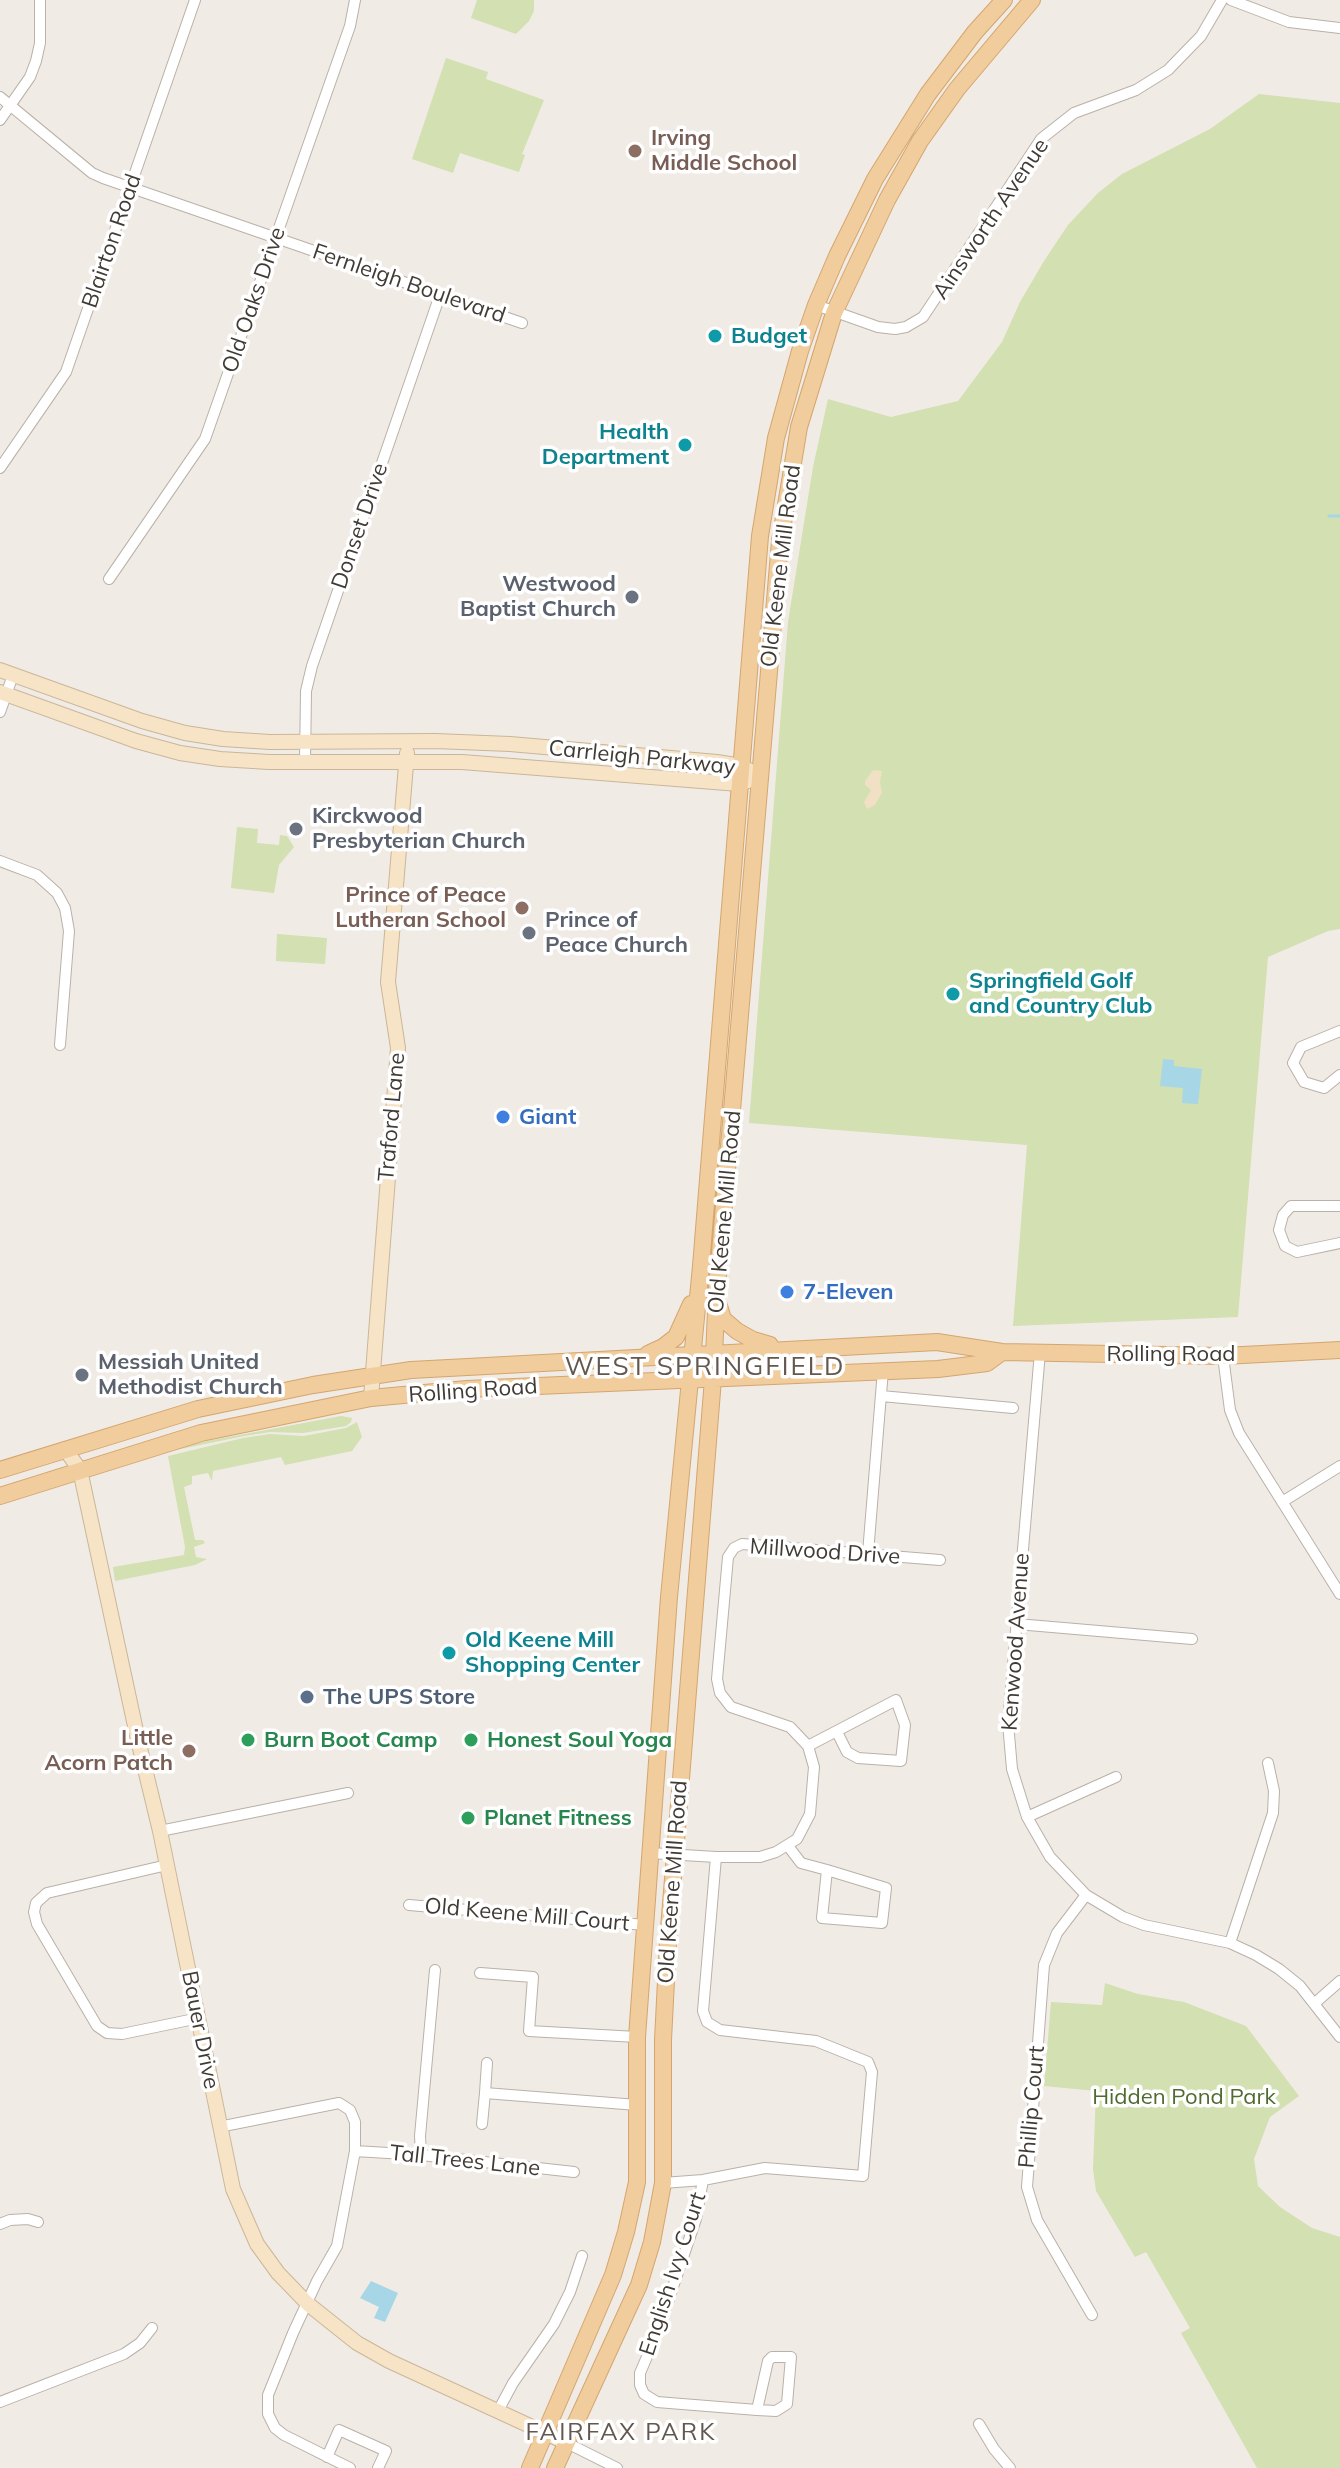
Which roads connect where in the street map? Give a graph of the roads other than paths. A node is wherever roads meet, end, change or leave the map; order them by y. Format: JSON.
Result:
{"nodes":[{"id":1,"x":40,"y":0,"type":"edge"},
{"id":2,"x":195,"y":0,"type":"edge"},
{"id":3,"x":355,"y":0,"type":"edge"},
{"id":4,"x":1004,"y":0,"type":"edge"},
{"id":5,"x":1032,"y":0,"type":"edge"},
{"id":6,"x":1222,"y":0,"type":"edge"},
{"id":7,"x":1231,"y":0,"type":"edge"},
{"id":8,"x":1340,"y":28,"type":"edge"},
{"id":9,"x":0,"y":97,"type":"edge"},
{"id":10,"x":11,"y":106,"type":"junction"},
{"id":11,"x":0,"y":120,"type":"edge"},
{"id":12,"x":130,"y":188,"type":"junction"},
{"id":13,"x":276,"y":238,"type":"junction"},
{"id":14,"x":440,"y":295,"type":"junction"},
{"id":15,"x":816,"y":305,"type":"junction"},
{"id":16,"x":834,"y":313,"type":"junction"},
{"id":17,"x":522,"y":323,"type":"dead end"},
{"id":18,"x":0,"y":468,"type":"edge"},
{"id":19,"x":109,"y":579,"type":"dead end"},
{"id":20,"x":7,"y":673,"type":"edge"},
{"id":21,"x":3,"y":693,"type":"edge"},
{"id":22,"x":0,"y":712,"type":"edge"},
{"id":23,"x":407,"y":740,"type":"junction"},
{"id":24,"x":305,"y":741,"type":"junction"},
{"id":25,"x":407,"y":761,"type":"junction"},
{"id":26,"x":305,"y":762,"type":"junction"},
{"id":27,"x":741,"y":766,"type":"junction"},
{"id":28,"x":760,"y":776,"type":"junction"},
{"id":29,"x":739,"y":784,"type":"junction"},
{"id":30,"x":0,"y":861,"type":"edge"},
{"id":31,"x":1340,"y":1031,"type":"edge"},
{"id":32,"x":60,"y":1045,"type":"dead end"},
{"id":33,"x":1340,"y":1075,"type":"edge"},
{"id":34,"x":1340,"y":1206,"type":"edge"},
{"id":35,"x":1340,"y":1243,"type":"edge"},
{"id":36,"x":700,"y":1279,"type":"junction"},
{"id":37,"x":717,"y":1288,"type":"junction"},
{"id":38,"x":787,"y":1350,"type":"junction"},
{"id":39,"x":1340,"y":1350,"type":"edge"},
{"id":40,"x":1002,"y":1352,"type":"junction"},
{"id":41,"x":1040,"y":1352,"type":"junction"},
{"id":42,"x":714,"y":1353,"type":"junction"},
{"id":43,"x":692,"y":1355,"type":"junction"},
{"id":44,"x":1223,"y":1356,"type":"junction"},
{"id":45,"x":640,"y":1358,"type":"junction"},
{"id":46,"x":883,"y":1370,"type":"junction"},
{"id":47,"x":371,"y":1375,"type":"junction"},
{"id":48,"x":691,"y":1379,"type":"junction"},
{"id":49,"x":713,"y":1379,"type":"junction"},
{"id":50,"x":881,"y":1396,"type":"junction"},
{"id":51,"x":371,"y":1398,"type":"junction"},
{"id":52,"x":1013,"y":1408,"type":"dead end"},
{"id":53,"x":65,"y":1449,"type":"junction"},
{"id":54,"x":1340,"y":1466,"type":"edge"},
{"id":55,"x":0,"y":1470,"type":"edge"},
{"id":56,"x":80,"y":1470,"type":"junction"},
{"id":57,"x":0,"y":1496,"type":"edge"},
{"id":58,"x":1282,"y":1502,"type":"junction"},
{"id":59,"x":868,"y":1553,"type":"junction"},
{"id":60,"x":940,"y":1560,"type":"dead end"},
{"id":61,"x":1340,"y":1594,"type":"edge"},
{"id":62,"x":1017,"y":1624,"type":"junction"},
{"id":63,"x":1192,"y":1639,"type":"dead end"},
{"id":64,"x":837,"y":1732,"type":"junction"},
{"id":65,"x":808,"y":1746,"type":"junction"},
{"id":66,"x":1268,"y":1763,"type":"dead end"},
{"id":67,"x":1116,"y":1777,"type":"dead end"},
{"id":68,"x":348,"y":1793,"type":"dead end"},
{"id":69,"x":1027,"y":1817,"type":"junction"},
{"id":70,"x":160,"y":1831,"type":"junction"},
{"id":71,"x":788,"y":1846,"type":"junction"},
{"id":72,"x":650,"y":1853,"type":"junction"},
{"id":73,"x":675,"y":1853,"type":"junction"},
{"id":74,"x":716,"y":1857,"type":"junction"},
{"id":75,"x":167,"y":1865,"type":"junction"},
{"id":76,"x":827,"y":1870,"type":"junction"},
{"id":77,"x":1086,"y":1895,"type":"junction"},
{"id":78,"x":409,"y":1905,"type":"dead end"},
{"id":79,"x":645,"y":1925,"type":"junction"},
{"id":80,"x":1230,"y":1943,"type":"junction"},
{"id":81,"x":435,"y":1970,"type":"dead end"},
{"id":82,"x":480,"y":1973,"type":"dead end"},
{"id":83,"x":1340,"y":1981,"type":"edge"},
{"id":84,"x":1315,"y":2003,"type":"junction"},
{"id":85,"x":199,"y":2018,"type":"junction"},
{"id":86,"x":637,"y":2037,"type":"junction"},
{"id":87,"x":1340,"y":2037,"type":"edge"},
{"id":88,"x":487,"y":2063,"type":"dead end"},
{"id":89,"x":485,"y":2093,"type":"junction"},
{"id":90,"x":637,"y":2105,"type":"junction"},
{"id":91,"x":482,"y":2124,"type":"dead end"},
{"id":92,"x":219,"y":2127,"type":"junction"},
{"id":93,"x":355,"y":2151,"type":"junction"},
{"id":94,"x":421,"y":2155,"type":"junction"},
{"id":95,"x":574,"y":2172,"type":"dead end"},
{"id":96,"x":703,"y":2180,"type":"junction"},
{"id":97,"x":663,"y":2183,"type":"junction"},
{"id":98,"x":38,"y":2222,"type":"dead end"},
{"id":99,"x":0,"y":2224,"type":"edge"},
{"id":100,"x":582,"y":2256,"type":"dead end"},
{"id":101,"x":308,"y":2304,"type":"junction"},
{"id":102,"x":1092,"y":2315,"type":"dead end"},
{"id":103,"x":152,"y":2328,"type":"dead end"},
{"id":104,"x":0,"y":2402,"type":"edge"},
{"id":105,"x":757,"y":2410,"type":"junction"},
{"id":106,"x":498,"y":2411,"type":"junction"},
{"id":107,"x":979,"y":2424,"type":"dead end"},
{"id":108,"x":544,"y":2433,"type":"junction"},
{"id":109,"x":567,"y":2443,"type":"junction"},
{"id":110,"x":327,"y":2457,"type":"junction"},
{"id":111,"x":350,"y":2468,"type":"edge"},
{"id":112,"x":378,"y":2468,"type":"edge"},
{"id":113,"x":530,"y":2468,"type":"edge"},
{"id":114,"x":555,"y":2468,"type":"edge"},
{"id":115,"x":617,"y":2468,"type":"edge"},
{"id":116,"x":1010,"y":2468,"type":"edge"}],
"edges":[{"from":1,"to":10,"type":"street"},
{"from":2,"to":12,"type":"street","name":"Blairton Road"},
{"from":3,"to":13,"type":"street","name":"Old Oaks Drive"},
{"from":4,"to":15,"type":"main road","name":"Old Keene Mill Road"},
{"from":5,"to":16,"type":"main road","name":"Old Keene Mill Road"},
{"from":6,"to":16,"type":"street","name":"Ainsworth Avenue"},
{"from":7,"to":8,"type":"street"},
{"from":9,"to":10,"type":"street","name":"Fernleigh Boulevard"},
{"from":10,"to":11,"type":"street"},
{"from":10,"to":12,"type":"street","name":"Fernleigh Boulevard"},
{"from":12,"to":13,"type":"street","name":"Fernleigh Boulevard"},
{"from":12,"to":18,"type":"street","name":"Blairton Road"},
{"from":13,"to":14,"type":"street","name":"Fernleigh Boulevard"},
{"from":13,"to":19,"type":"street","name":"Old Oaks Drive"},
{"from":14,"to":17,"type":"street","name":"Fernleigh Boulevard"},
{"from":14,"to":24,"type":"street","name":"Donset Drive"},
{"from":15,"to":16,"type":"street","name":"Ainsworth Avenue"},
{"from":15,"to":27,"type":"main road","name":"Old Keene Mill Road"},
{"from":16,"to":28,"type":"main road","name":"Old Keene Mill Road"},
{"from":20,"to":21,"type":"street"},
{"from":20,"to":24,"type":"street","name":"Carrleigh Parkway"},
{"from":21,"to":22,"type":"street"},
{"from":21,"to":26,"type":"street","name":"Carrleigh Parkway"},
{"from":23,"to":24,"type":"street","name":"Carrleigh Parkway"},
{"from":23,"to":25,"type":"street","name":"Traford Lane"},
{"from":23,"to":27,"type":"street","name":"Carrleigh Parkway"},
{"from":24,"to":26,"type":"street","name":"Donset Drive"},
{"from":25,"to":26,"type":"street","name":"Carrleigh Parkway"},
{"from":25,"to":29,"type":"street","name":"Carrleigh Parkway"},
{"from":25,"to":47,"type":"street","name":"Traford Lane"},
{"from":27,"to":28,"type":"street","name":"Carrleigh Parkway"},
{"from":27,"to":29,"type":"main road","name":"Old Keene Mill Road"},
{"from":28,"to":29,"type":"street","name":"Carrleigh Parkway"},
{"from":28,"to":37,"type":"main road","name":"Old Keene Mill Road"},
{"from":29,"to":36,"type":"main road","name":"Old Keene Mill Road"},
{"from":30,"to":32,"type":"street"},
{"from":31,"to":33,"type":"street"},
{"from":34,"to":35,"type":"street"},
{"from":36,"to":43,"type":"main road","name":"Old Keene Mill Road"},
{"from":36,"to":45,"type":"main road"},
{"from":37,"to":38,"type":"main road"},
{"from":37,"to":42,"type":"main road","name":"Old Keene Mill Road"},
{"from":38,"to":40,"type":"main road","name":"Rolling Road"},
{"from":38,"to":42,"type":"main road","name":"Rolling Road"},
{"from":39,"to":44,"type":"main road","name":"Rolling Road"},
{"from":40,"to":41,"type":"main road","name":"Rolling Road"},
{"from":40,"to":46,"type":"main road","name":"Rolling Road"},
{"from":41,"to":44,"type":"main road","name":"Rolling Road"},
{"from":41,"to":62,"type":"street","name":"Kenwood Avenue"},
{"from":42,"to":43,"type":"main road","name":"Rolling Road"},
{"from":42,"to":49,"type":"main road","name":"Old Keene Mill Road"},
{"from":43,"to":45,"type":"main road","name":"Rolling Road"},
{"from":43,"to":48,"type":"main road","name":"Old Keene Mill Road"},
{"from":44,"to":58,"type":"street"},
{"from":45,"to":47,"type":"main road","name":"Rolling Road"},
{"from":46,"to":49,"type":"main road","name":"Rolling Road"},
{"from":46,"to":50,"type":"street"},
{"from":47,"to":51,"type":"street","name":"Traford Lane"},
{"from":47,"to":53,"type":"main road","name":"Rolling Road"},
{"from":48,"to":49,"type":"main road","name":"Rolling Road"},
{"from":48,"to":51,"type":"main road","name":"Rolling Road"},
{"from":48,"to":72,"type":"main road","name":"Old Keene Mill Road"},
{"from":49,"to":73,"type":"main road","name":"Old Keene Mill Road"},
{"from":50,"to":52,"type":"street"},
{"from":50,"to":59,"type":"street"},
{"from":51,"to":56,"type":"main road","name":"Rolling Road"},
{"from":53,"to":55,"type":"main road","name":"Rolling Road"},
{"from":53,"to":56,"type":"street","name":"Bauer Drive"},
{"from":54,"to":58,"type":"street"},
{"from":56,"to":57,"type":"main road","name":"Rolling Road"},
{"from":56,"to":70,"type":"street","name":"Bauer Drive"},
{"from":58,"to":61,"type":"street"},
{"from":59,"to":60,"type":"street","name":"Millwood Drive"},
{"from":59,"to":65,"type":"street","name":"Millwood Drive"},
{"from":62,"to":63,"type":"street"},
{"from":62,"to":69,"type":"street","name":"Kenwood Avenue"},
{"from":64,"to":64,"type":"street"},
{"from":64,"to":65,"type":"street"},
{"from":65,"to":71,"type":"street"},
{"from":66,"to":80,"type":"street"},
{"from":67,"to":69,"type":"street"},
{"from":68,"to":70,"type":"street"},
{"from":69,"to":77,"type":"street","name":"Kenwood Avenue"},
{"from":70,"to":75,"type":"street","name":"Bauer Drive"},
{"from":71,"to":74,"type":"street"},
{"from":71,"to":76,"type":"street"},
{"from":72,"to":73,"type":"street"},
{"from":72,"to":79,"type":"main road","name":"Old Keene Mill Road"},
{"from":73,"to":74,"type":"street"},
{"from":73,"to":97,"type":"main road","name":"Old Keene Mill Road"},
{"from":74,"to":96,"type":"street"},
{"from":75,"to":85,"type":"street","name":"Bauer Drive"},
{"from":75,"to":85,"type":"street"},
{"from":76,"to":76,"type":"street"},
{"from":77,"to":80,"type":"street","name":"Kenwood Avenue"},
{"from":77,"to":102,"type":"street","name":"Phillip Court"},
{"from":78,"to":79,"type":"street","name":"Old Keene Mill Court"},
{"from":79,"to":86,"type":"main road","name":"Old Keene Mill Road"},
{"from":80,"to":84,"type":"street","name":"Kenwood Avenue"},
{"from":81,"to":94,"type":"street"},
{"from":82,"to":86,"type":"street"},
{"from":83,"to":84,"type":"street"},
{"from":84,"to":87,"type":"street","name":"Kenwood Avenue"},
{"from":85,"to":92,"type":"street","name":"Bauer Drive"},
{"from":86,"to":90,"type":"main road","name":"Old Keene Mill Road"},
{"from":88,"to":89,"type":"street"},
{"from":89,"to":90,"type":"street"},
{"from":89,"to":91,"type":"street"},
{"from":90,"to":108,"type":"main road","name":"Old Keene Mill Road"},
{"from":92,"to":93,"type":"street"},
{"from":92,"to":101,"type":"street","name":"Bauer Drive"},
{"from":93,"to":94,"type":"street","name":"Tall Trees Lane"},
{"from":93,"to":101,"type":"street"},
{"from":94,"to":95,"type":"street","name":"Tall Trees Lane"},
{"from":96,"to":97,"type":"street"},
{"from":96,"to":105,"type":"street","name":"English Ivy Court"},
{"from":97,"to":109,"type":"main road","name":"Old Keene Mill Road"},
{"from":98,"to":99,"type":"street"},
{"from":100,"to":106,"type":"street"},
{"from":101,"to":106,"type":"street","name":"Bauer Drive"},
{"from":101,"to":110,"type":"street"},
{"from":103,"to":104,"type":"street"},
{"from":105,"to":105,"type":"street","name":"English Ivy Court"},
{"from":106,"to":108,"type":"street","name":"Bauer Drive"},
{"from":107,"to":116,"type":"street"},
{"from":108,"to":109,"type":"street","name":"Bauer Drive"},
{"from":108,"to":113,"type":"main road","name":"Old Keene Mill Road"},
{"from":109,"to":114,"type":"main road","name":"Old Keene Mill Road"},
{"from":109,"to":115,"type":"street"},
{"from":110,"to":111,"type":"street"},
{"from":110,"to":112,"type":"street"}]}
